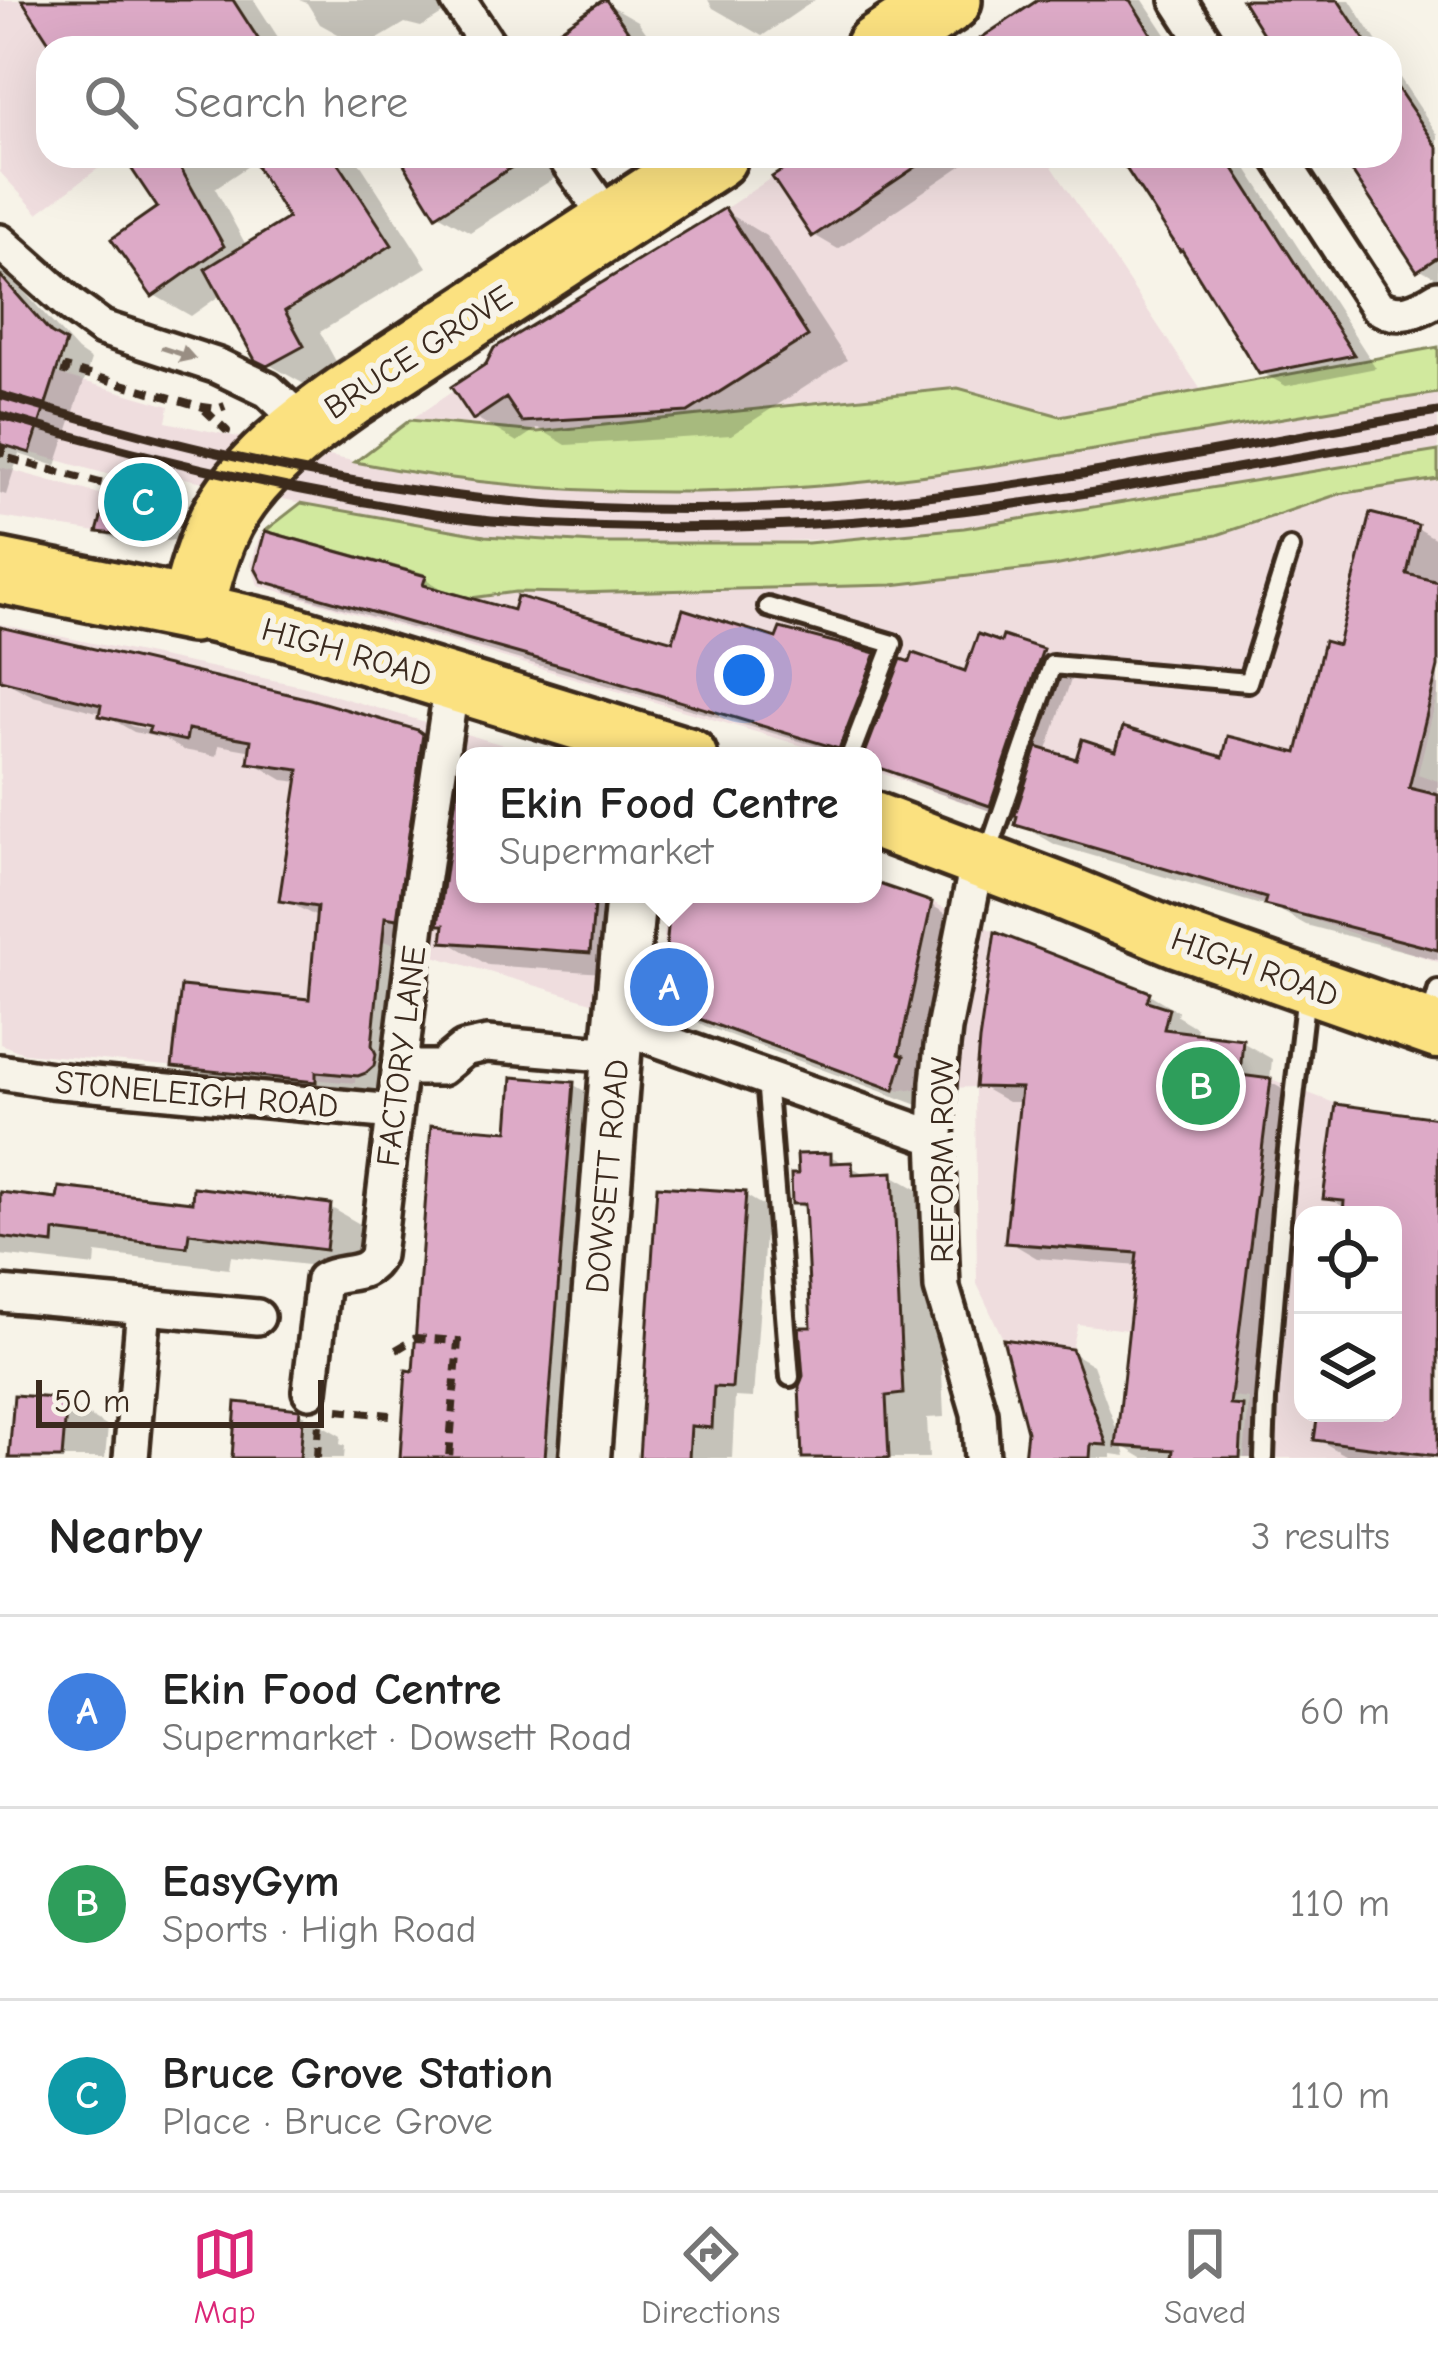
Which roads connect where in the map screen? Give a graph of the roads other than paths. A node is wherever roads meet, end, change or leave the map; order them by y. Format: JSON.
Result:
{"nodes":[{"id":1,"x":458,"y":0,"type":"edge"},
{"id":2,"x":949,"y":0,"type":"edge"},
{"id":3,"x":1178,"y":0,"type":"edge"},
{"id":4,"x":482,"y":36,"type":"edge"},
{"id":5,"x":895,"y":36,"type":"edge"},
{"id":6,"x":1201,"y":36,"type":"edge"},
{"id":7,"x":572,"y":168,"type":"edge"},
{"id":8,"x":698,"y":168,"type":"edge"},
{"id":9,"x":1287,"y":168,"type":"edge"},
{"id":10,"x":612,"y":224,"type":"junction"},
{"id":11,"x":0,"y":242,"type":"edge"},
{"id":12,"x":1438,"y":298,"type":"edge"},
{"id":13,"x":307,"y":427,"type":"junction"},
{"id":14,"x":1290,"y":548,"type":"dead end"},
{"id":15,"x":0,"y":571,"type":"edge"},
{"id":16,"x":768,"y":607,"type":"dead end"},
{"id":17,"x":192,"y":610,"type":"junction"},
{"id":18,"x":452,"y":683,"type":"junction"},
{"id":19,"x":648,"y":747,"type":"edge"},
{"id":20,"x":853,"y":747,"type":"edge"},
{"id":21,"x":882,"y":823,"type":"edge"},
{"id":22,"x":982,"y":861,"type":"junction"},
{"id":23,"x":630,"y":903,"type":"edge"},
{"id":24,"x":1307,"y":986,"type":"junction"},
{"id":25,"x":1434,"y":1016,"type":"edge"},
{"id":26,"x":618,"y":1041,"type":"junction"},
{"id":27,"x":399,"y":1068,"type":"junction"},
{"id":28,"x":0,"y":1072,"type":"edge"},
{"id":29,"x":766,"y":1078,"type":"junction"},
{"id":30,"x":394,"y":1112,"type":"junction"},
{"id":31,"x":936,"y":1138,"type":"junction"},
{"id":32,"x":0,"y":1294,"type":"edge"},
{"id":33,"x":145,"y":1308,"type":"junction"},
{"id":34,"x":257,"y":1317,"type":"dead end"},
{"id":35,"x":790,"y":1376,"type":"dead end"},
{"id":36,"x":310,"y":1391,"type":"dead end"},
{"id":37,"x":131,"y":1458,"type":"edge"},
{"id":38,"x":585,"y":1458,"type":"edge"},
{"id":39,"x":982,"y":1458,"type":"edge"},
{"id":40,"x":1264,"y":1458,"type":"edge"}],
"edges":[{"from":1,"to":4,"type":"street"},
{"from":2,"to":5,"type":"highway"},
{"from":3,"to":6,"type":"street"},
{"from":7,"to":10,"type":"street"},
{"from":8,"to":10,"type":"highway","name":"BRUCE GROVE"},
{"from":9,"to":12,"type":"street"},
{"from":10,"to":13,"type":"highway","name":"BRUCE GROVE"},
{"from":11,"to":13,"type":"street","one_way":true},
{"from":13,"to":17,"type":"highway","name":"BRUCE GROVE"},
{"from":14,"to":22,"type":"lane"},
{"from":15,"to":17,"type":"highway","name":"HIGH ROAD"},
{"from":16,"to":20,"type":"lane"},
{"from":17,"to":18,"type":"main road","name":"HIGH ROAD"},
{"from":18,"to":19,"type":"main road","name":"HIGH ROAD"},
{"from":18,"to":27,"type":"street","name":"FACTORY LANE"},
{"from":21,"to":22,"type":"main road","name":"HIGH ROAD"},
{"from":22,"to":24,"type":"main road","name":"HIGH ROAD"},
{"from":22,"to":31,"type":"street","name":"REFORM ROW"},
{"from":23,"to":26,"type":"street","name":"DOWSETT ROAD"},
{"from":24,"to":25,"type":"main road","name":"HIGH ROAD"},
{"from":24,"to":40,"type":"lane"},
{"from":26,"to":27,"type":"street"},
{"from":26,"to":29,"type":"street"},
{"from":26,"to":38,"type":"street","name":"DOWSETT ROAD"},
{"from":27,"to":30,"type":"street","name":"FACTORY LANE"},
{"from":28,"to":30,"type":"street","name":"STONELEIGH ROAD"},
{"from":29,"to":31,"type":"street"},
{"from":29,"to":35,"type":"lane"},
{"from":30,"to":36,"type":"street","name":"FACTORY LANE"},
{"from":31,"to":39,"type":"street","name":"REFORM ROW"},
{"from":32,"to":33,"type":"street"},
{"from":33,"to":34,"type":"street"},
{"from":33,"to":37,"type":"street"}]}
